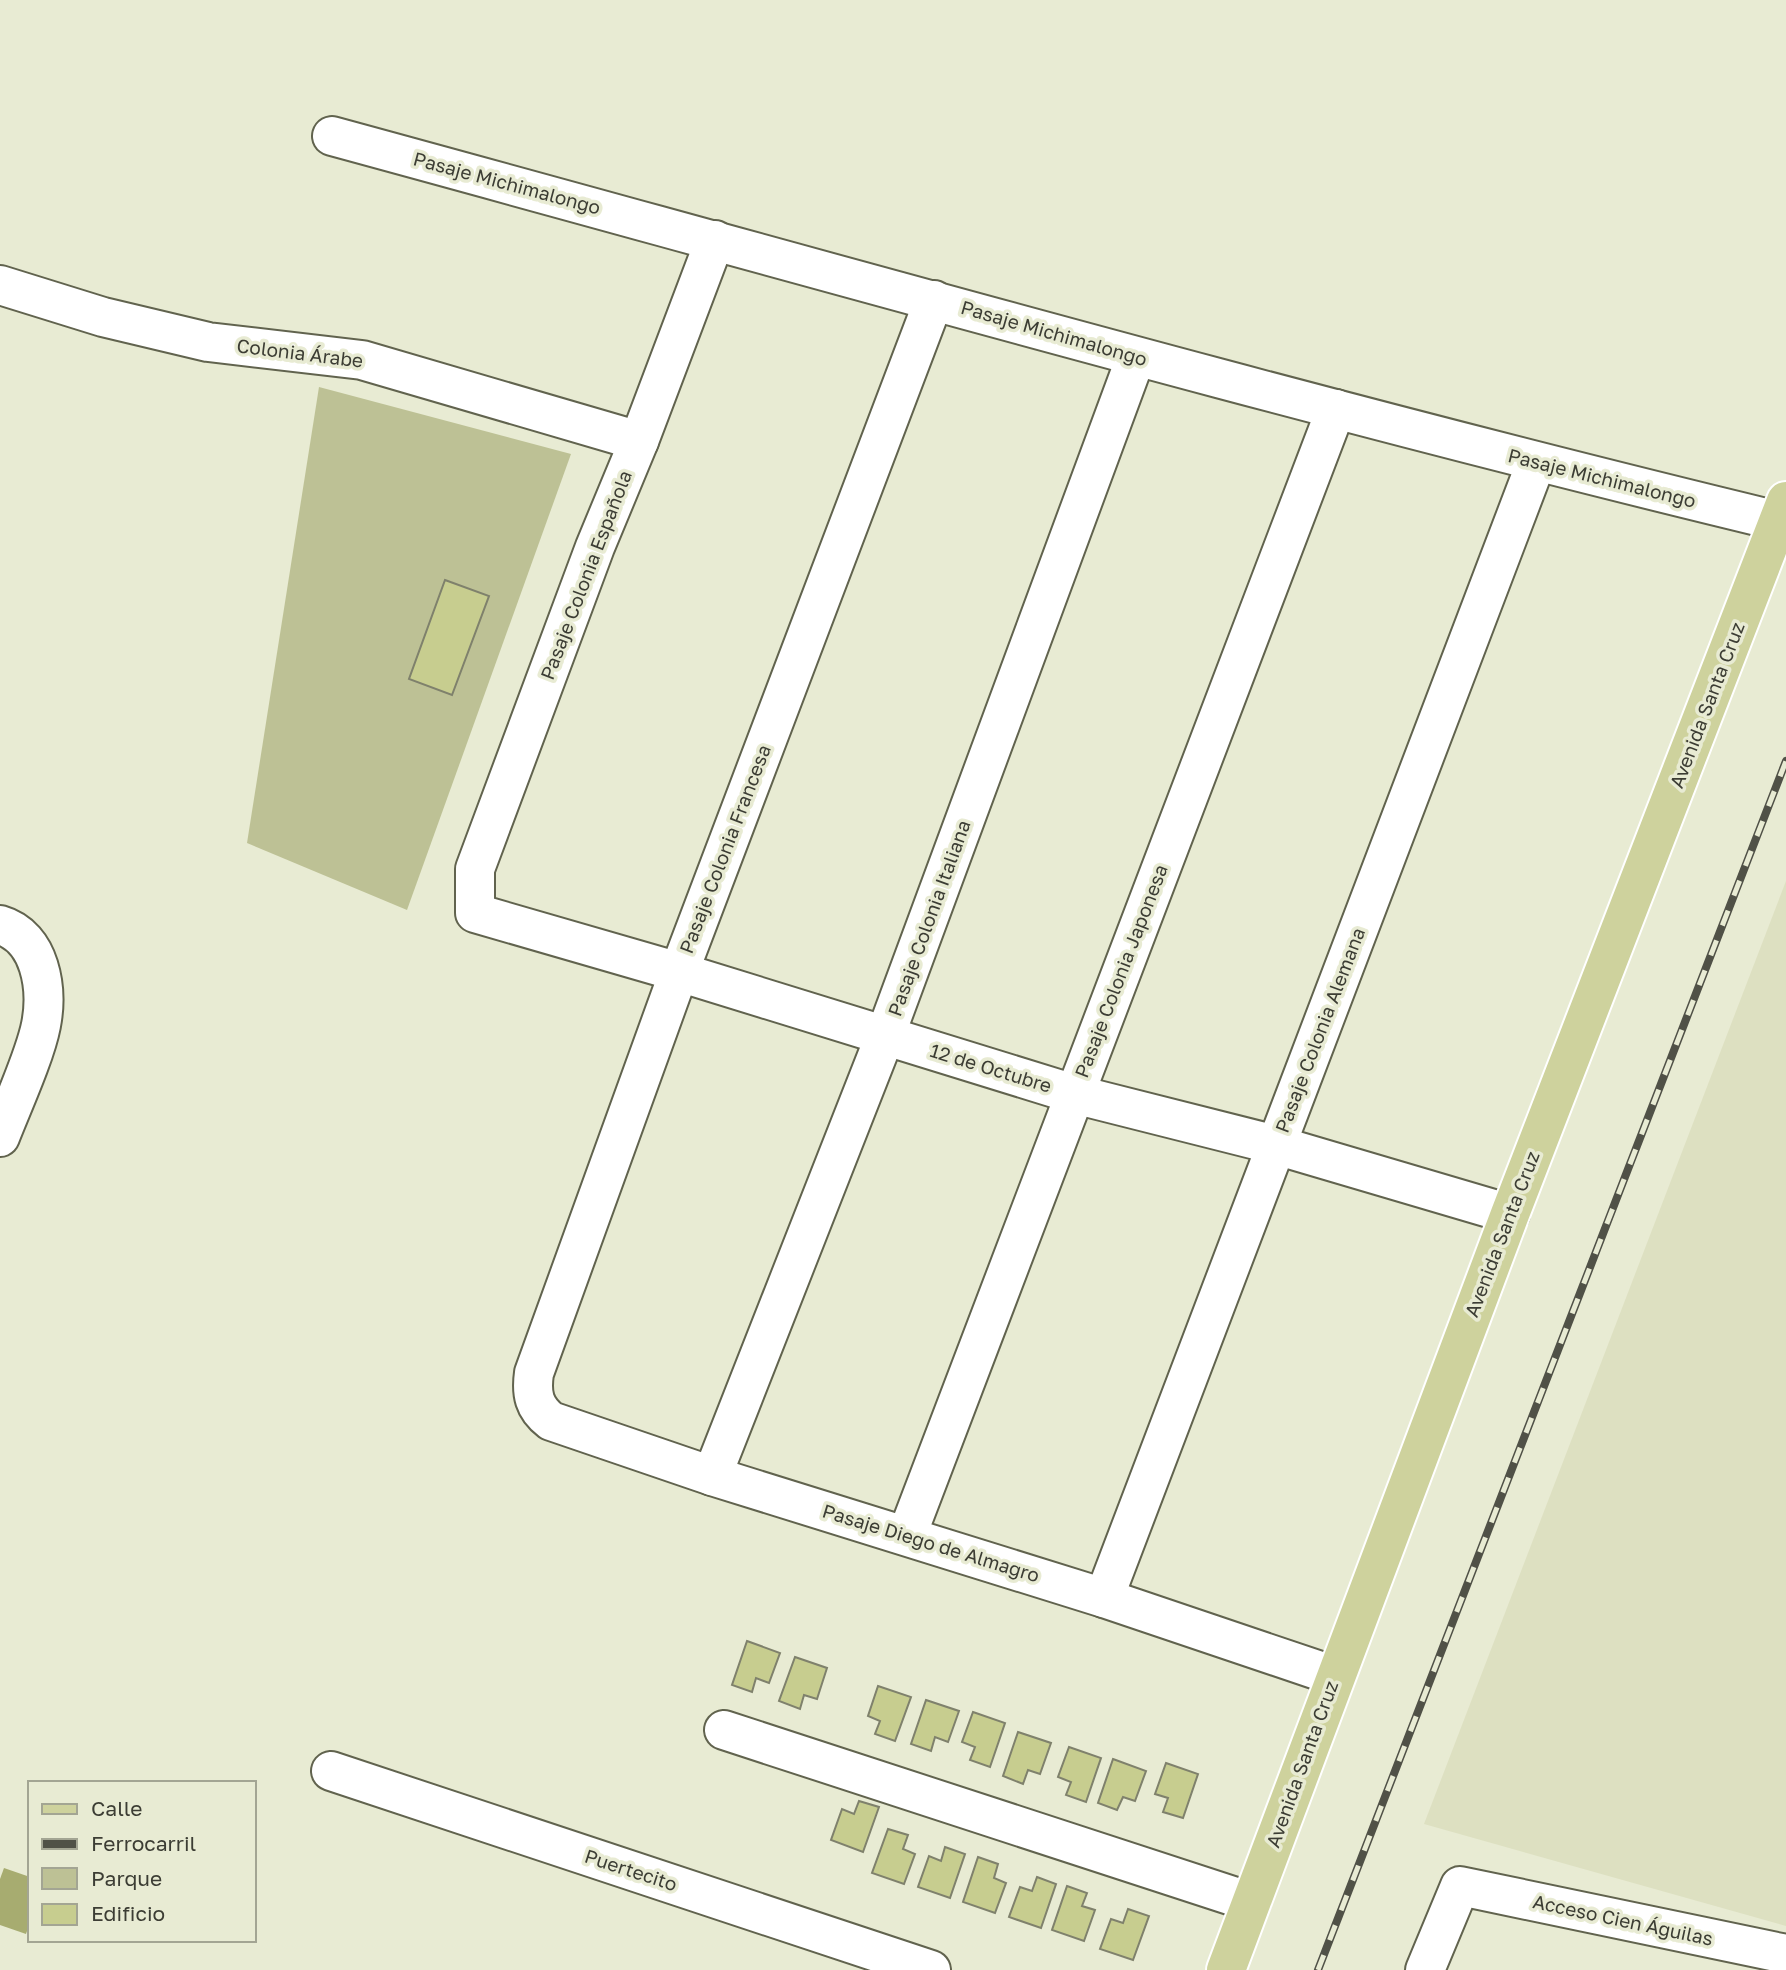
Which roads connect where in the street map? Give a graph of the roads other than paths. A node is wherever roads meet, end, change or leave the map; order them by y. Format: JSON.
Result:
{"nodes":[{"id":1,"x":332,"y":136,"type":"dead end"},
{"id":2,"x":715,"y":240,"type":"junction"},
{"id":3,"x":0,"y":285,"type":"edge"},
{"id":4,"x":934,"y":300,"type":"junction"},
{"id":5,"x":1136,"y":357,"type":"junction"},
{"id":6,"x":1336,"y":409,"type":"junction"},
{"id":7,"x":639,"y":441,"type":"junction"},
{"id":8,"x":1536,"y":463,"type":"junction"},
{"id":9,"x":1782,"y":511,"type":"edge"},
{"id":10,"x":475,"y":913,"type":"joint"},
{"id":11,"x":0,"y":925,"type":"edge"},
{"id":12,"x":679,"y":972,"type":"junction"},
{"id":13,"x":885,"y":1036,"type":"junction"},
{"id":14,"x":1074,"y":1094,"type":"junction"},
{"id":15,"x":0,"y":1137,"type":"edge"},
{"id":16,"x":1276,"y":1145,"type":"junction"},
{"id":17,"x":1510,"y":1214,"type":"junction"},
{"id":18,"x":535,"y":1403,"type":"joint"},
{"id":19,"x":712,"y":1476,"type":"junction"},
{"id":20,"x":907,"y":1535,"type":"junction"},
{"id":21,"x":1104,"y":1598,"type":"junction"},
{"id":22,"x":1335,"y":1676,"type":"junction"},
{"id":23,"x":724,"y":1730,"type":"dead end"},
{"id":24,"x":331,"y":1771,"type":"dead end"},
{"id":25,"x":1251,"y":1902,"type":"junction"},
{"id":26,"x":1779,"y":1959,"type":"edge"},
{"id":27,"x":932,"y":1970,"type":"edge"},
{"id":28,"x":1226,"y":1970,"type":"edge"},
{"id":29,"x":1424,"y":1970,"type":"edge"}],
"edges":[{"from":1,"to":2,"type":"street","name":"Pasaje Michimalongo"},
{"from":2,"to":4,"type":"street","name":"Pasaje Michimalongo"},
{"from":2,"to":7,"type":"street","name":"Pasaje Colonia Española"},
{"from":3,"to":7,"type":"street","name":"Colonia Árabe"},
{"from":4,"to":5,"type":"street","name":"Pasaje Michimalongo"},
{"from":4,"to":12,"type":"street","name":"Pasaje Colonia Francesa"},
{"from":5,"to":6,"type":"street","name":"Pasaje Michimalongo"},
{"from":5,"to":13,"type":"street","name":"Pasaje Colonia Italiana"},
{"from":6,"to":8,"type":"street","name":"Pasaje Michimalongo"},
{"from":6,"to":14,"type":"street","name":"Pasaje Colonia Japonesa"},
{"from":7,"to":10,"type":"street","name":"Pasaje Colonia Española"},
{"from":8,"to":9,"type":"street","name":"Pasaje Michimalongo"},
{"from":8,"to":16,"type":"street","name":"Pasaje Colonia Alemana"},
{"from":9,"to":17,"type":"main road","name":"Avenida Santa Cruz"},
{"from":10,"to":12,"type":"street","name":"12 de Octubre"},
{"from":11,"to":15,"type":"street"},
{"from":12,"to":13,"type":"street","name":"12 de Octubre"},
{"from":12,"to":18,"type":"street","name":"Pasaje Colonia Francesa"},
{"from":13,"to":14,"type":"street","name":"12 de Octubre"},
{"from":13,"to":19,"type":"street","name":"Pasaje Colonia Italiana"},
{"from":14,"to":16,"type":"street","name":"12 de Octubre"},
{"from":14,"to":20,"type":"street","name":"Pasaje Colonia Japonesa"},
{"from":16,"to":17,"type":"street","name":"12 de Octubre"},
{"from":16,"to":21,"type":"street","name":"Pasaje Colonia Alemana"},
{"from":17,"to":22,"type":"main road","name":"Avenida Santa Cruz"},
{"from":18,"to":19,"type":"street","name":"Pasaje Diego de Almagro"},
{"from":19,"to":20,"type":"street","name":"Pasaje Diego de Almagro"},
{"from":20,"to":21,"type":"street","name":"Pasaje Diego de Almagro"},
{"from":21,"to":22,"type":"street","name":"Pasaje Diego de Almagro"},
{"from":22,"to":25,"type":"main road","name":"Avenida Santa Cruz"},
{"from":23,"to":25,"type":"street"},
{"from":24,"to":27,"type":"street","name":"Puertecito"},
{"from":25,"to":28,"type":"main road","name":"Avenida Santa Cruz"},
{"from":26,"to":29,"type":"street","name":"Acceso Cien Águilas"}]}
